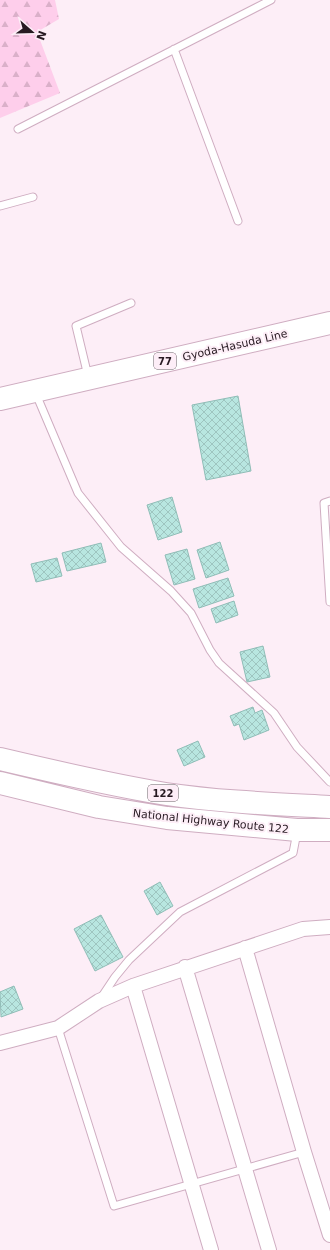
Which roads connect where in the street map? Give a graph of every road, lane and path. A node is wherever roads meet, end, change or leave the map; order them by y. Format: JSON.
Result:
{"nodes":[{"id":1,"x":271,"y":0,"type":"edge"},
{"id":2,"x":174,"y":49,"type":"junction"},
{"id":3,"x":18,"y":129,"type":"dead end"},
{"id":4,"x":33,"y":197,"type":"dead end"},
{"id":5,"x":0,"y":206,"type":"edge"},
{"id":6,"x":238,"y":221,"type":"dead end"},
{"id":7,"x":131,"y":303,"type":"dead end"},
{"id":8,"x":330,"y":323,"type":"edge"},
{"id":9,"x":89,"y":378,"type":"junction"},
{"id":10,"x":35,"y":390,"type":"junction"},
{"id":11,"x":0,"y":399,"type":"edge"},
{"id":12,"x":330,"y":501,"type":"edge"},
{"id":13,"x":329,"y":581,"type":"edge"},
{"id":14,"x":330,"y":602,"type":"edge"},
{"id":15,"x":0,"y":759,"type":"edge"},
{"id":16,"x":330,"y":782,"type":"edge"},
{"id":17,"x":0,"y":783,"type":"edge"},
{"id":18,"x":330,"y":807,"type":"edge"},
{"id":19,"x":297,"y":830,"type":"junction"},
{"id":20,"x":330,"y":830,"type":"edge"},
{"id":21,"x":330,"y":927,"type":"edge"},
{"id":22,"x":245,"y":948,"type":"junction"},
{"id":23,"x":186,"y":967,"type":"junction"},
{"id":24,"x":133,"y":986,"type":"junction"},
{"id":25,"x":99,"y":1001,"type":"junction"},
{"id":26,"x":58,"y":1028,"type":"junction"},
{"id":27,"x":0,"y":1043,"type":"edge"},
{"id":28,"x":304,"y":1152,"type":"junction"},
{"id":29,"x":245,"y":1169,"type":"junction"},
{"id":30,"x":192,"y":1184,"type":"junction"},
{"id":31,"x":327,"y":1210,"type":"edge"},
{"id":32,"x":330,"y":1235,"type":"edge"},
{"id":33,"x":211,"y":1250,"type":"edge"},
{"id":34,"x":269,"y":1250,"type":"edge"}],
"edges":[{"from":1,"to":2,"type":"lane"},
{"from":2,"to":3,"type":"lane"},
{"from":2,"to":6,"type":"lane"},
{"from":4,"to":5,"type":"lane"},
{"from":7,"to":9,"type":"lane"},
{"from":8,"to":9,"type":"main road","name":"Gyoda-Hasuda Line","number":"77"},
{"from":9,"to":10,"type":"main road","name":"Gyoda-Hasuda Line","number":"77"},
{"from":10,"to":11,"type":"main road","name":"Gyoda-Hasuda Line","number":"77"},
{"from":10,"to":16,"type":"lane"},
{"from":12,"to":13,"type":"lane"},
{"from":13,"to":14,"type":"lane"},
{"from":15,"to":18,"type":"main road","name":"National Highway Route 122","number":"122"},
{"from":17,"to":19,"type":"main road","name":"National Highway Route 122","number":"122"},
{"from":19,"to":20,"type":"main road","name":"National Highway Route 122","number":"122"},
{"from":19,"to":25,"type":"lane"},
{"from":21,"to":22,"type":"street"},
{"from":22,"to":23,"type":"street"},
{"from":22,"to":28,"type":"street"},
{"from":23,"to":24,"type":"street"},
{"from":23,"to":29,"type":"street"},
{"from":24,"to":25,"type":"street"},
{"from":24,"to":30,"type":"street"},
{"from":25,"to":26,"type":"street"},
{"from":26,"to":27,"type":"street"},
{"from":26,"to":30,"type":"lane"},
{"from":28,"to":29,"type":"lane"},
{"from":28,"to":31,"type":"street"},
{"from":29,"to":30,"type":"lane"},
{"from":29,"to":34,"type":"street"},
{"from":30,"to":33,"type":"street"},
{"from":31,"to":32,"type":"street"}]}
